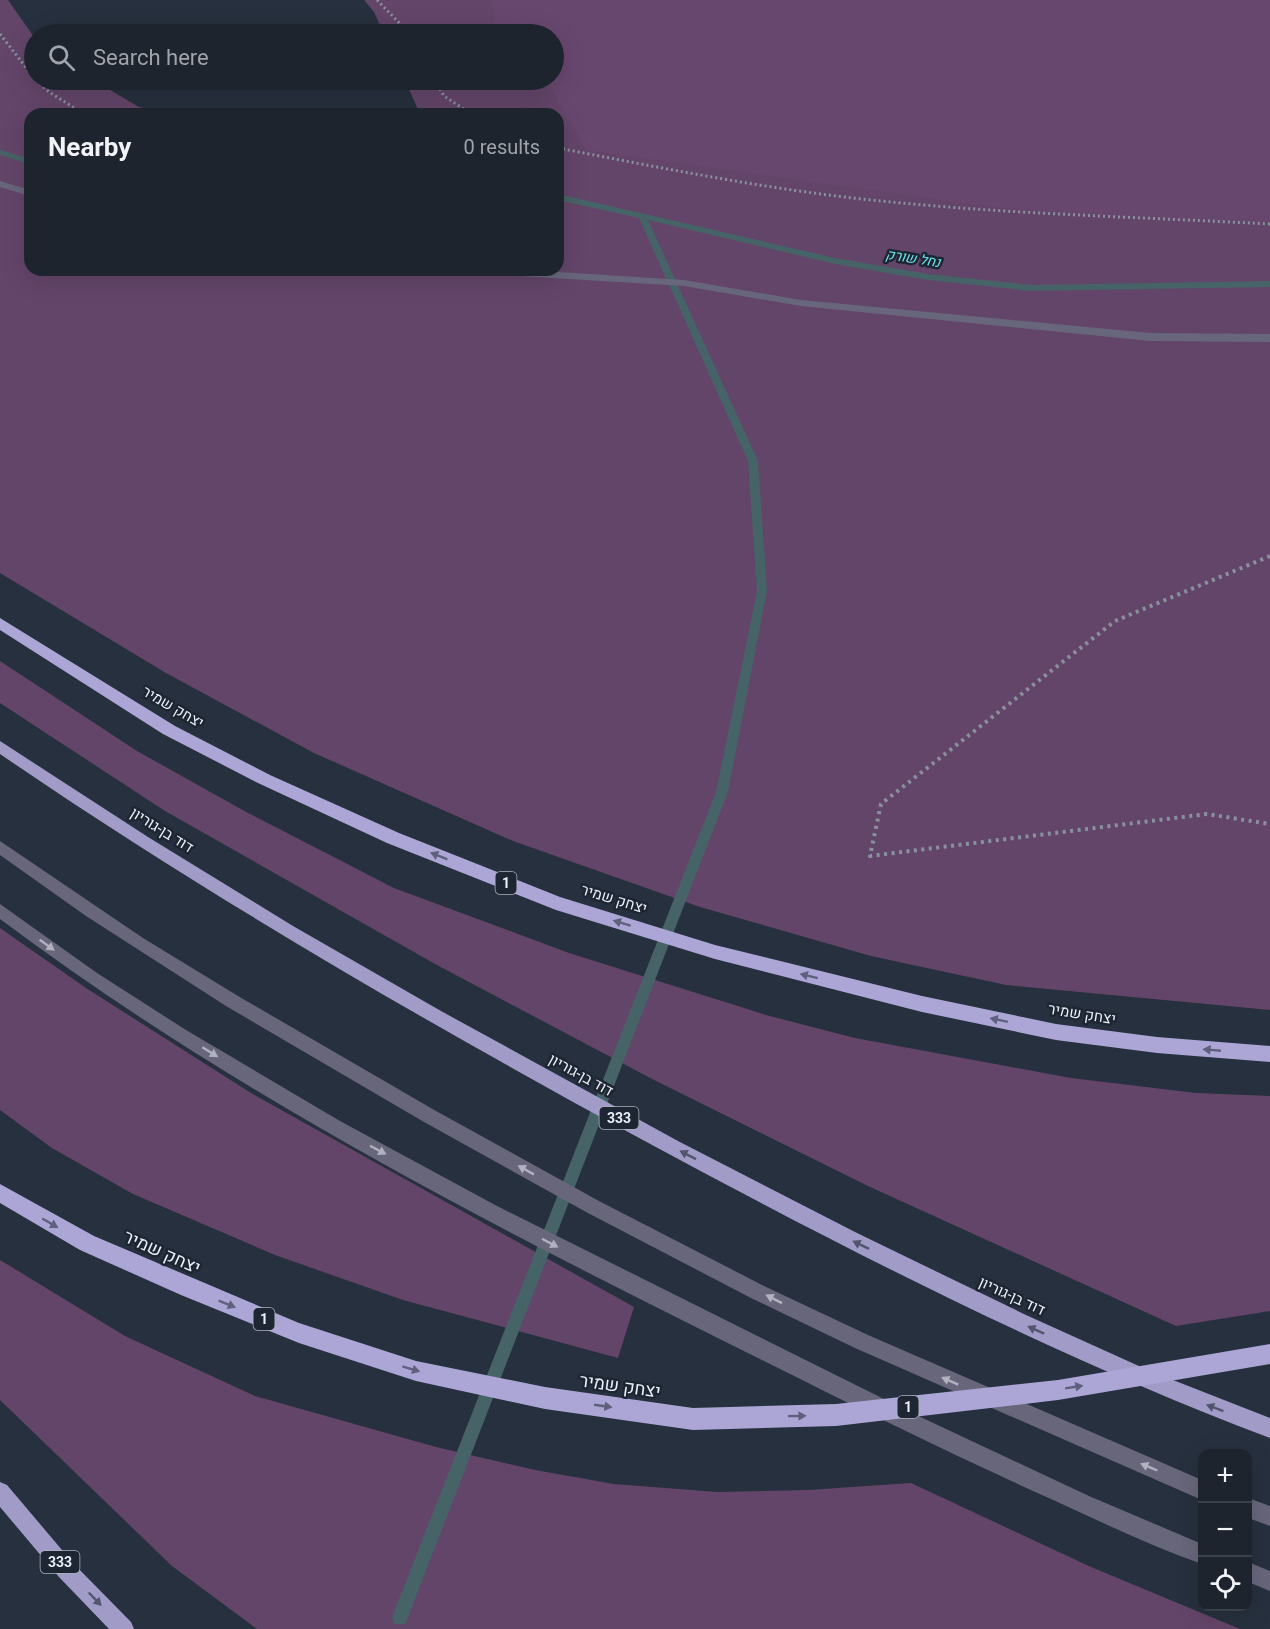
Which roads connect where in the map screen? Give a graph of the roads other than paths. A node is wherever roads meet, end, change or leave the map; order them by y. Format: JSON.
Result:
{"nodes":[{"id":1,"x":0,"y":184,"type":"edge"},
{"id":2,"x":24,"y":191,"type":"edge"},
{"id":3,"x":564,"y":276,"type":"edge"},
{"id":4,"x":1270,"y":332,"type":"edge"},
{"id":5,"x":1235,"y":338,"type":"junction"},
{"id":6,"x":1270,"y":338,"type":"edge"},
{"id":7,"x":0,"y":623,"type":"edge"},
{"id":8,"x":0,"y":747,"type":"edge"},
{"id":9,"x":0,"y":847,"type":"edge"},
{"id":10,"x":0,"y":910,"type":"edge"},
{"id":11,"x":1270,"y":1054,"type":"edge"},
{"id":12,"x":0,"y":1193,"type":"edge"},
{"id":13,"x":1270,"y":1354,"type":"edge"},
{"id":14,"x":1270,"y":1428,"type":"edge"},
{"id":15,"x":1198,"y":1488,"type":"edge"},
{"id":16,"x":0,"y":1492,"type":"edge"},
{"id":17,"x":1252,"y":1509,"type":"edge"},
{"id":18,"x":1270,"y":1516,"type":"edge"},
{"id":19,"x":1198,"y":1552,"type":"edge"},
{"id":20,"x":1252,"y":1574,"type":"edge"},
{"id":21,"x":1270,"y":1581,"type":"edge"},
{"id":22,"x":124,"y":1629,"type":"edge"}],
"edges":[{"from":1,"to":2,"type":"street"},
{"from":3,"to":5,"type":"street"},
{"from":4,"to":5,"type":"street"},
{"from":5,"to":6,"type":"street"},
{"from":11,"to":7,"type":"highway","name":"יצחק שמיר","number":"1","one_way":true},
{"from":14,"to":8,"type":"main road","name":"דוד בן-גוריון","number":"333","one_way":true},
{"from":15,"to":9,"type":"street","one_way":true},
{"from":10,"to":19,"type":"street","one_way":true},
{"from":12,"to":13,"type":"highway","name":"יצחק שמיר","number":"1","one_way":true},
{"from":16,"to":22,"type":"main road","number":"333","one_way":true},
{"from":17,"to":18,"type":"street"},
{"from":20,"to":21,"type":"street"}]}
